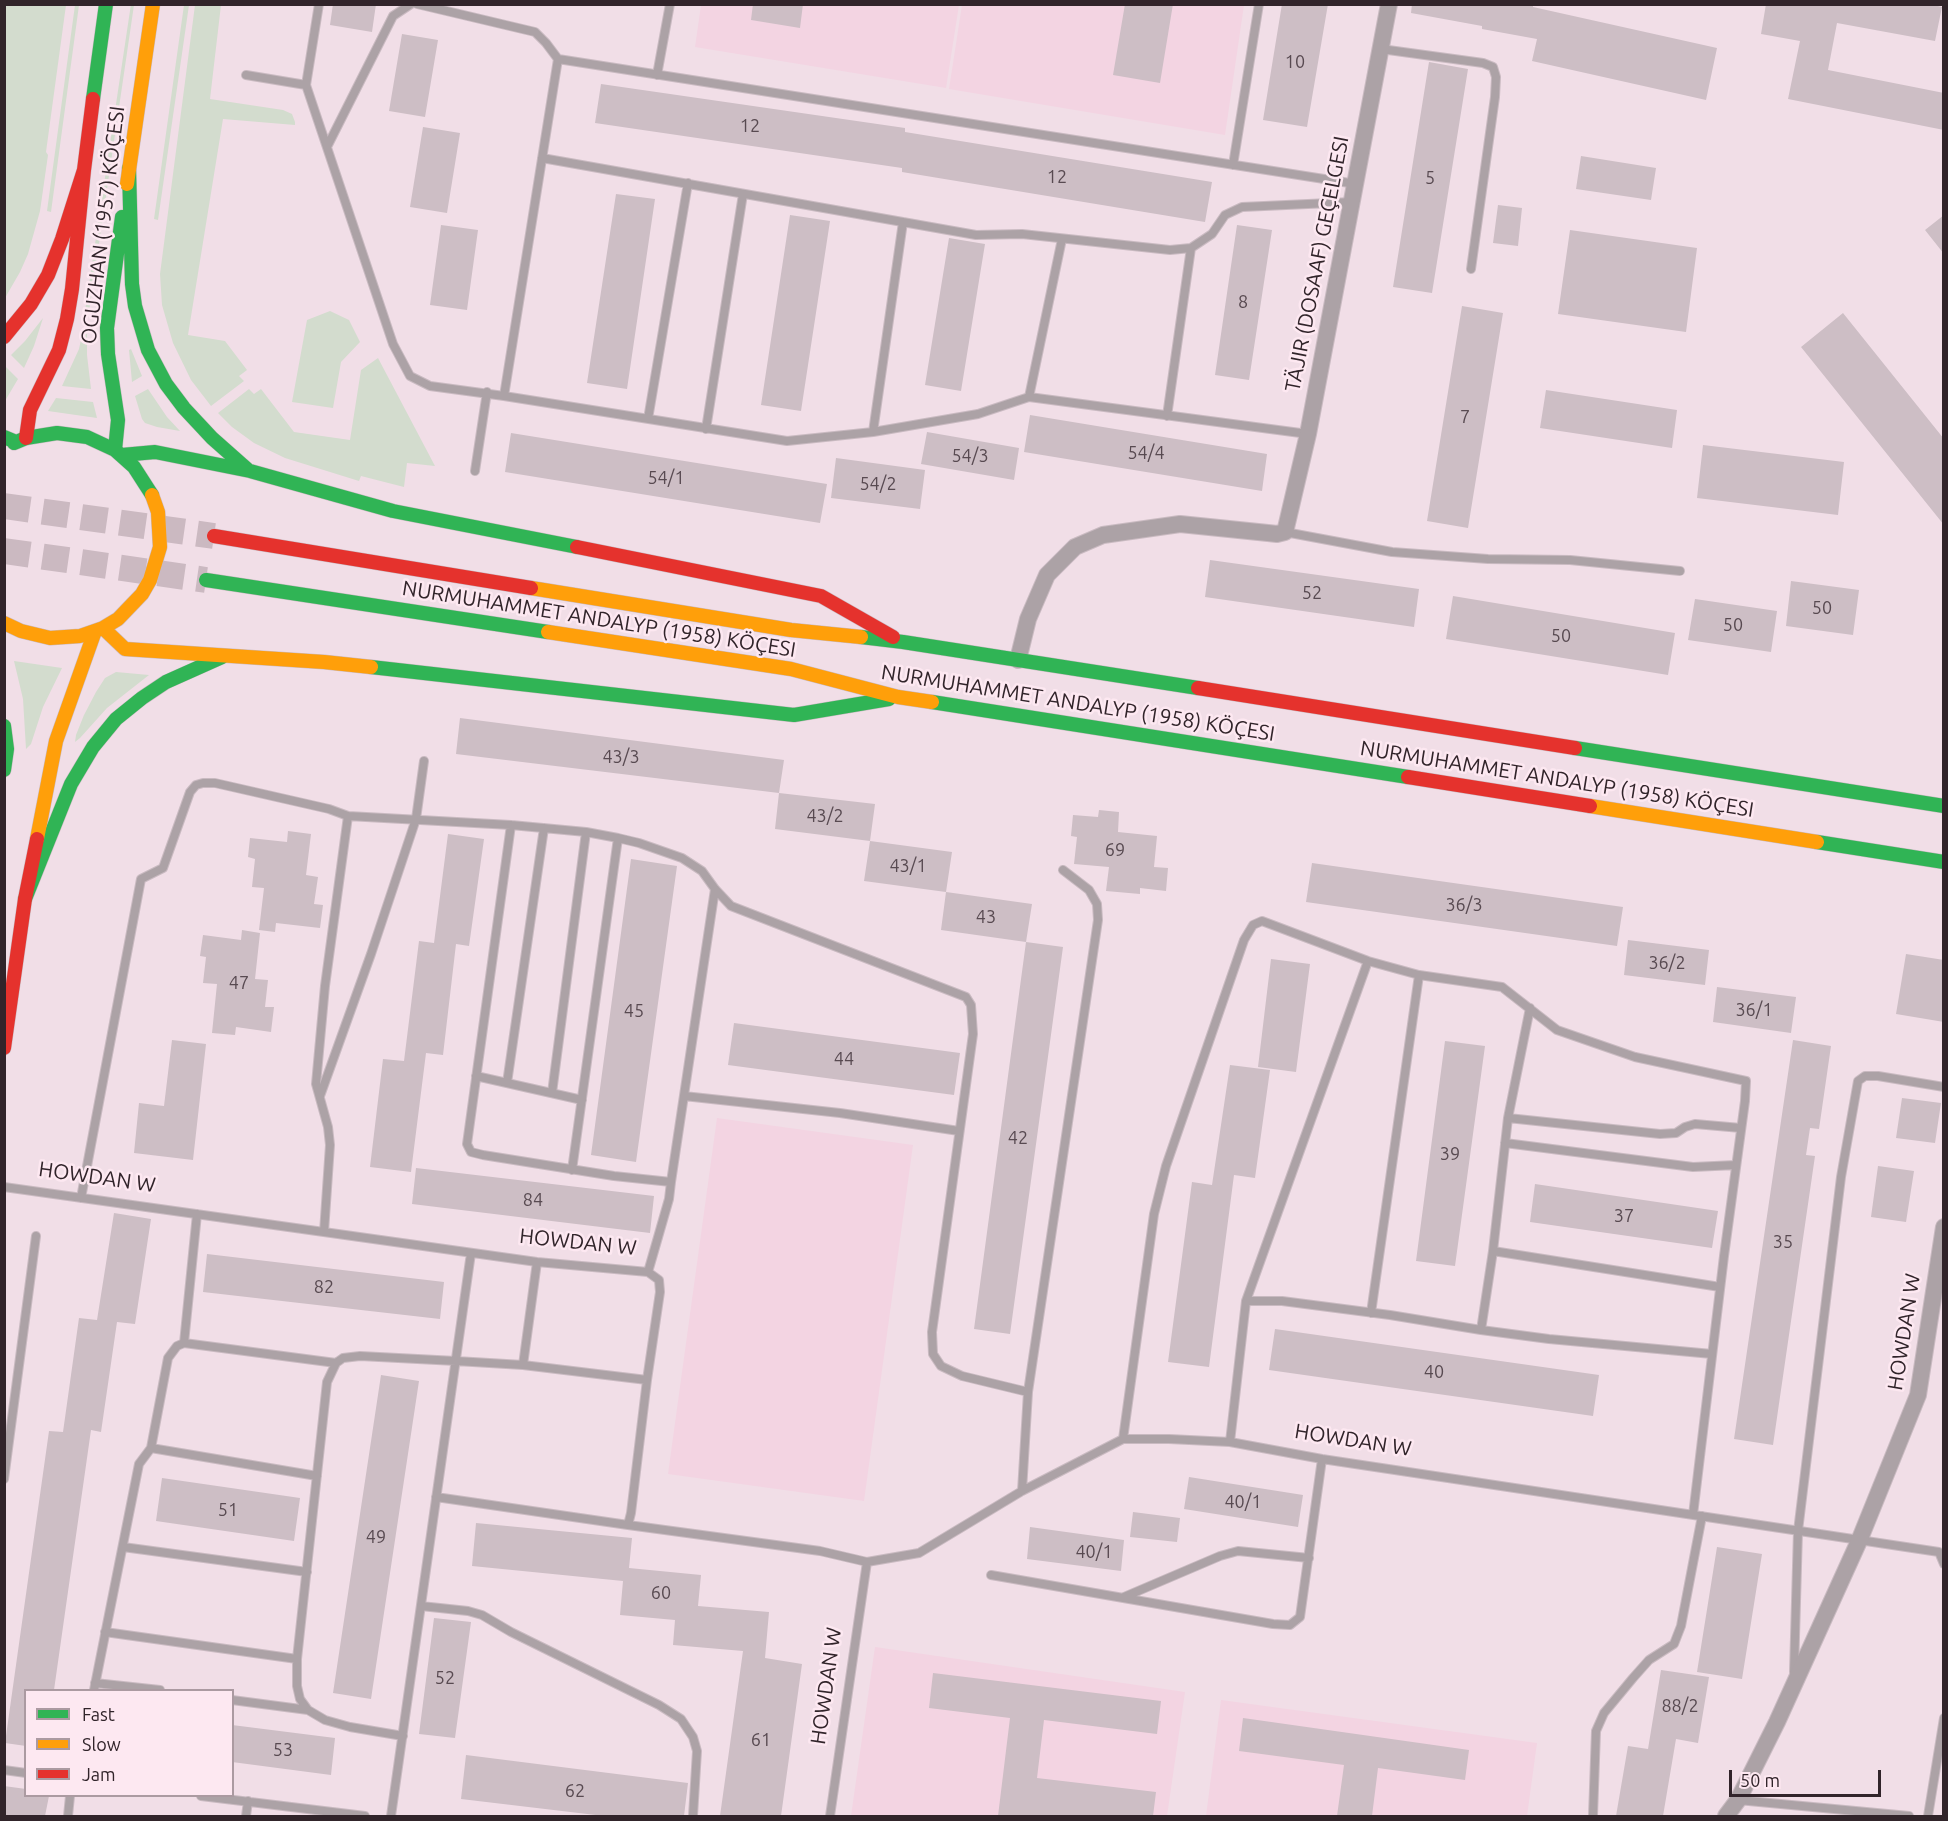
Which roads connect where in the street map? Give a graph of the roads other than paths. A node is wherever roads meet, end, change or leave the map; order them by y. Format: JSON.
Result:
{"nodes":[{"id":1,"x":106,"y":4,"type":"edge"},
{"id":2,"x":153,"y":4,"type":"edge"},
{"id":3,"x":319,"y":4,"type":"edge"},
{"id":4,"x":411,"y":4,"type":"edge"},
{"id":5,"x":417,"y":4,"type":"edge"},
{"id":6,"x":670,"y":4,"type":"edge"},
{"id":7,"x":1259,"y":4,"type":"edge"},
{"id":8,"x":1389,"y":4,"type":"edge"},
{"id":9,"x":1381,"y":49,"type":"junction"},
{"id":10,"x":558,"y":59,"type":"junction"},
{"id":11,"x":246,"y":75,"type":"dead end"},
{"id":12,"x":657,"y":75,"type":"junction"},
{"id":13,"x":306,"y":85,"type":"junction"},
{"id":14,"x":328,"y":145,"type":"junction"},
{"id":15,"x":542,"y":158,"type":"junction"},
{"id":16,"x":1233,"y":165,"type":"junction"},
{"id":17,"x":129,"y":168,"type":"junction"},
{"id":18,"x":84,"y":170,"type":"junction"},
{"id":19,"x":688,"y":183,"type":"junction"},
{"id":20,"x":1356,"y":184,"type":"junction"},
{"id":21,"x":743,"y":194,"type":"junction"},
{"id":22,"x":1352,"y":202,"type":"junction"},
{"id":23,"x":903,"y":222,"type":"junction"},
{"id":24,"x":1062,"y":239,"type":"junction"},
{"id":25,"x":1191,"y":248,"type":"junction"},
{"id":26,"x":1471,"y":269,"type":"dead end"},
{"id":27,"x":4,"y":337,"type":"edge"},
{"id":28,"x":487,"y":392,"type":"junction"},
{"id":29,"x":504,"y":396,"type":"junction"},
{"id":30,"x":1029,"y":397,"type":"junction"},
{"id":31,"x":1167,"y":416,"type":"junction"},
{"id":32,"x":648,"y":419,"type":"junction"},
{"id":33,"x":706,"y":429,"type":"junction"},
{"id":34,"x":873,"y":432,"type":"junction"},
{"id":35,"x":1308,"y":434,"type":"junction"},
{"id":36,"x":13,"y":441,"type":"edge"},
{"id":37,"x":118,"y":452,"type":"junction"},
{"id":38,"x":250,"y":471,"type":"junction"},
{"id":39,"x":475,"y":471,"type":"dead end"},
{"id":40,"x":1285,"y":532,"type":"junction"},
{"id":41,"x":214,"y":536,"type":"tunnel mouth"},
{"id":42,"x":1680,"y":571,"type":"dead end"},
{"id":43,"x":206,"y":580,"type":"tunnel mouth"},
{"id":44,"x":5,"y":626,"type":"edge"},
{"id":45,"x":99,"y":629,"type":"junction"},
{"id":46,"x":903,"y":642,"type":"junction"},
{"id":47,"x":226,"y":655,"type":"junction"},
{"id":48,"x":1018,"y":660,"type":"junction"},
{"id":49,"x":898,"y":697,"type":"junction"},
{"id":50,"x":4,"y":726,"type":"edge"},
{"id":51,"x":424,"y":760,"type":"dead end"},
{"id":52,"x":4,"y":770,"type":"edge"},
{"id":53,"x":1944,"y":806,"type":"edge"},
{"id":54,"x":348,"y":816,"type":"junction"},
{"id":55,"x":416,"y":819,"type":"junction"},
{"id":56,"x":511,"y":825,"type":"junction"},
{"id":57,"x":544,"y":828,"type":"junction"},
{"id":58,"x":586,"y":832,"type":"junction"},
{"id":59,"x":618,"y":838,"type":"junction"},
{"id":60,"x":1944,"y":862,"type":"edge"},
{"id":61,"x":1063,"y":870,"type":"dead end"},
{"id":62,"x":715,"y":889,"type":"junction"},
{"id":63,"x":25,"y":899,"type":"junction"},
{"id":64,"x":1368,"y":961,"type":"junction"},
{"id":65,"x":1419,"y":975,"type":"junction"},
{"id":66,"x":1530,"y":1008,"type":"junction"},
{"id":67,"x":4,"y":1048,"type":"edge"},
{"id":68,"x":476,"y":1076,"type":"junction"},
{"id":69,"x":507,"y":1083,"type":"junction"},
{"id":70,"x":1944,"y":1087,"type":"edge"},
{"id":71,"x":552,"y":1093,"type":"junction"},
{"id":72,"x":320,"y":1096,"type":"junction"},
{"id":73,"x":684,"y":1096,"type":"junction"},
{"id":74,"x":582,"y":1100,"type":"junction"},
{"id":75,"x":1508,"y":1118,"type":"junction"},
{"id":76,"x":1742,"y":1128,"type":"junction"},
{"id":77,"x":959,"y":1131,"type":"junction"},
{"id":78,"x":1505,"y":1143,"type":"junction"},
{"id":79,"x":1736,"y":1165,"type":"junction"},
{"id":80,"x":572,"y":1170,"type":"junction"},
{"id":81,"x":671,"y":1182,"type":"junction"},
{"id":82,"x":4,"y":1187,"type":"edge"},
{"id":83,"x":81,"y":1198,"type":"junction"},
{"id":84,"x":197,"y":1214,"type":"junction"},
{"id":85,"x":1944,"y":1227,"type":"edge"},
{"id":86,"x":324,"y":1232,"type":"junction"},
{"id":87,"x":36,"y":1236,"type":"dead end"},
{"id":88,"x":1493,"y":1251,"type":"junction"},
{"id":89,"x":471,"y":1253,"type":"junction"},
{"id":90,"x":537,"y":1262,"type":"junction"},
{"id":91,"x":648,"y":1272,"type":"junction"},
{"id":92,"x":1720,"y":1287,"type":"junction"},
{"id":93,"x":1246,"y":1301,"type":"junction"},
{"id":94,"x":1371,"y":1313,"type":"junction"},
{"id":95,"x":1480,"y":1330,"type":"junction"},
{"id":96,"x":184,"y":1343,"type":"junction"},
{"id":97,"x":1712,"y":1354,"type":"junction"},
{"id":98,"x":456,"y":1361,"type":"junction"},
{"id":99,"x":336,"y":1363,"type":"junction"},
{"id":100,"x":522,"y":1365,"type":"junction"},
{"id":101,"x":646,"y":1380,"type":"junction"},
{"id":102,"x":1028,"y":1392,"type":"junction"},
{"id":103,"x":1124,"y":1439,"type":"junction"},
{"id":104,"x":1230,"y":1442,"type":"junction"},
{"id":105,"x":151,"y":1448,"type":"junction"},
{"id":106,"x":1322,"y":1459,"type":"junction"},
{"id":107,"x":317,"y":1476,"type":"junction"},
{"id":108,"x":4,"y":1479,"type":"edge"},
{"id":109,"x":1022,"y":1491,"type":"junction"},
{"id":110,"x":436,"y":1497,"type":"junction"},
{"id":111,"x":1697,"y":1515,"type":"junction"},
{"id":112,"x":628,"y":1525,"type":"junction"},
{"id":113,"x":1798,"y":1531,"type":"junction"},
{"id":114,"x":1859,"y":1541,"type":"junction"},
{"id":115,"x":123,"y":1547,"type":"junction"},
{"id":116,"x":1941,"y":1551,"type":"edge"},
{"id":117,"x":1309,"y":1558,"type":"junction"},
{"id":118,"x":867,"y":1562,"type":"junction"},
{"id":119,"x":1944,"y":1564,"type":"edge"},
{"id":120,"x":307,"y":1572,"type":"junction"},
{"id":121,"x":991,"y":1575,"type":"dead end"},
{"id":122,"x":1122,"y":1598,"type":"junction"},
{"id":123,"x":421,"y":1606,"type":"junction"},
{"id":124,"x":105,"y":1632,"type":"junction"},
{"id":125,"x":297,"y":1659,"type":"junction"},
{"id":126,"x":1794,"y":1684,"type":"junction"},
{"id":127,"x":95,"y":1687,"type":"edge"},
{"id":128,"x":138,"y":1689,"type":"edge"},
{"id":129,"x":234,"y":1700,"type":"edge"},
{"id":130,"x":308,"y":1710,"type":"junction"},
{"id":131,"x":1944,"y":1718,"type":"edge"},
{"id":132,"x":403,"y":1736,"type":"junction"},
{"id":133,"x":4,"y":1770,"type":"edge"},
{"id":134,"x":24,"y":1773,"type":"edge"},
{"id":135,"x":70,"y":1797,"type":"edge"},
{"id":136,"x":209,"y":1797,"type":"edge"},
{"id":137,"x":1738,"y":1800,"type":"junction"},
{"id":138,"x":248,"y":1802,"type":"junction"},
{"id":139,"x":1820,"y":1807,"type":"junction"},
{"id":140,"x":68,"y":1816,"type":"edge"},
{"id":141,"x":246,"y":1816,"type":"edge"},
{"id":142,"x":365,"y":1816,"type":"edge"},
{"id":143,"x":391,"y":1816,"type":"edge"},
{"id":144,"x":693,"y":1816,"type":"edge"},
{"id":145,"x":830,"y":1816,"type":"edge"},
{"id":146,"x":1593,"y":1816,"type":"edge"},
{"id":147,"x":1726,"y":1816,"type":"edge"},
{"id":148,"x":1825,"y":1816,"type":"edge"},
{"id":149,"x":1909,"y":1816,"type":"edge"},
{"id":150,"x":1928,"y":1816,"type":"edge"}],
"edges":[{"from":1,"to":18,"type":"main road","name":"OGUZHAN (1957) KÖÇESI"},
{"from":2,"to":17,"type":"main road","name":"OGUZHAN (1957) KÖÇESI"},
{"from":3,"to":13,"type":"lane"},
{"from":4,"to":14,"type":"lane"},
{"from":5,"to":10,"type":"lane"},
{"from":6,"to":12,"type":"lane"},
{"from":7,"to":16,"type":"lane"},
{"from":8,"to":9,"type":"street","name":"TÄJIR (DOSAAF) GEÇELGESI"},
{"from":9,"to":20,"type":"street","name":"TÄJIR (DOSAAF) GEÇELGESI"},
{"from":9,"to":26,"type":"lane"},
{"from":10,"to":12,"type":"lane"},
{"from":10,"to":15,"type":"lane"},
{"from":11,"to":13,"type":"lane"},
{"from":12,"to":16,"type":"lane"},
{"from":13,"to":14,"type":"lane"},
{"from":14,"to":28,"type":"lane"},
{"from":15,"to":19,"type":"lane"},
{"from":15,"to":29,"type":"lane"},
{"from":16,"to":20,"type":"lane"},
{"from":17,"to":37,"type":"main road","name":"OGUZHAN (1957) KÖÇESI"},
{"from":17,"to":38,"type":"main road"},
{"from":18,"to":27,"type":"main road"},
{"from":18,"to":36,"type":"main road","name":"OGUZHAN (1957) KÖÇESI"},
{"from":19,"to":21,"type":"lane"},
{"from":19,"to":32,"type":"lane"},
{"from":20,"to":22,"type":"street","name":"TÄJIR (DOSAAF) GEÇELGESI"},
{"from":21,"to":23,"type":"lane"},
{"from":21,"to":33,"type":"lane"},
{"from":22,"to":25,"type":"lane"},
{"from":22,"to":35,"type":"street","name":"TÄJIR (DOSAAF) GEÇELGESI"},
{"from":23,"to":24,"type":"lane"},
{"from":23,"to":34,"type":"lane"},
{"from":24,"to":25,"type":"lane"},
{"from":24,"to":30,"type":"lane"},
{"from":25,"to":31,"type":"lane"},
{"from":28,"to":29,"type":"lane"},
{"from":28,"to":39,"type":"lane"},
{"from":29,"to":32,"type":"lane"},
{"from":30,"to":31,"type":"lane"},
{"from":30,"to":34,"type":"lane"},
{"from":31,"to":35,"type":"lane"},
{"from":32,"to":33,"type":"lane"},
{"from":33,"to":34,"type":"lane"},
{"from":35,"to":40,"type":"street","name":"TÄJIR (DOSAAF) GEÇELGESI"},
{"from":36,"to":37,"type":"main road"},
{"from":37,"to":38,"type":"main road"},
{"from":37,"to":45,"type":"main road"},
{"from":38,"to":46,"type":"main road"},
{"from":40,"to":42,"type":"lane"},
{"from":40,"to":48,"type":"street"},
{"from":41,"to":46,"type":"main road","name":"NURMUHAMMET ANDALYP (1958) KÖÇESI"},
{"from":43,"to":49,"type":"main road","name":"NURMUHAMMET ANDALYP (1958) KÖÇESI"},
{"from":44,"to":45,"type":"main road"},
{"from":45,"to":47,"type":"main road"},
{"from":45,"to":63,"type":"main road"},
{"from":46,"to":48,"type":"main road","name":"NURMUHAMMET ANDALYP (1958) KÖÇESI"},
{"from":47,"to":49,"type":"main road"},
{"from":47,"to":63,"type":"main road"},
{"from":48,"to":53,"type":"main road","name":"NURMUHAMMET ANDALYP (1958) KÖÇESI"},
{"from":49,"to":60,"type":"main road","name":"NURMUHAMMET ANDALYP (1958) KÖÇESI"},
{"from":50,"to":52,"type":"main road"},
{"from":51,"to":55,"type":"lane"},
{"from":54,"to":55,"type":"lane"},
{"from":54,"to":72,"type":"lane"},
{"from":54,"to":83,"type":"lane"},
{"from":55,"to":56,"type":"lane"},
{"from":55,"to":72,"type":"lane"},
{"from":56,"to":57,"type":"lane"},
{"from":56,"to":68,"type":"lane"},
{"from":57,"to":58,"type":"lane"},
{"from":57,"to":69,"type":"lane"},
{"from":58,"to":59,"type":"lane"},
{"from":58,"to":71,"type":"lane"},
{"from":59,"to":62,"type":"lane"},
{"from":59,"to":74,"type":"lane"},
{"from":61,"to":102,"type":"lane"},
{"from":62,"to":73,"type":"lane"},
{"from":62,"to":77,"type":"lane"},
{"from":63,"to":67,"type":"main road"},
{"from":64,"to":65,"type":"lane"},
{"from":64,"to":93,"type":"lane"},
{"from":64,"to":103,"type":"lane"},
{"from":65,"to":66,"type":"lane"},
{"from":65,"to":94,"type":"lane"},
{"from":66,"to":75,"type":"lane"},
{"from":66,"to":76,"type":"lane"},
{"from":68,"to":69,"type":"lane"},
{"from":68,"to":80,"type":"lane"},
{"from":69,"to":71,"type":"lane"},
{"from":70,"to":113,"type":"lane"},
{"from":71,"to":74,"type":"lane"},
{"from":72,"to":86,"type":"lane"},
{"from":73,"to":77,"type":"lane"},
{"from":73,"to":81,"type":"lane"},
{"from":74,"to":80,"type":"lane"},
{"from":75,"to":76,"type":"lane"},
{"from":75,"to":78,"type":"lane"},
{"from":76,"to":79,"type":"lane"},
{"from":77,"to":102,"type":"lane"},
{"from":78,"to":79,"type":"lane"},
{"from":78,"to":88,"type":"lane"},
{"from":79,"to":92,"type":"lane"},
{"from":80,"to":81,"type":"lane"},
{"from":81,"to":91,"type":"lane"},
{"from":82,"to":83,"type":"lane","name":"HOWDAN W"},
{"from":83,"to":84,"type":"lane","name":"HOWDAN W"},
{"from":84,"to":86,"type":"lane","name":"HOWDAN W"},
{"from":84,"to":96,"type":"lane"},
{"from":85,"to":114,"type":"street","name":"HOWDAN W"},
{"from":86,"to":89,"type":"lane","name":"HOWDAN W"},
{"from":87,"to":108,"type":"lane"},
{"from":88,"to":92,"type":"lane"},
{"from":88,"to":95,"type":"lane"},
{"from":89,"to":90,"type":"lane","name":"HOWDAN W"},
{"from":89,"to":98,"type":"lane"},
{"from":90,"to":91,"type":"lane","name":"HOWDAN W"},
{"from":90,"to":100,"type":"lane"},
{"from":91,"to":101,"type":"lane","name":"HOWDAN W"},
{"from":92,"to":97,"type":"lane"},
{"from":93,"to":94,"type":"lane"},
{"from":93,"to":104,"type":"lane"},
{"from":94,"to":95,"type":"lane"},
{"from":95,"to":97,"type":"lane"},
{"from":96,"to":99,"type":"lane"},
{"from":96,"to":105,"type":"lane"},
{"from":97,"to":111,"type":"lane"},
{"from":98,"to":99,"type":"lane"},
{"from":98,"to":100,"type":"lane"},
{"from":98,"to":110,"type":"lane"},
{"from":99,"to":107,"type":"lane"},
{"from":100,"to":101,"type":"lane"},
{"from":101,"to":112,"type":"lane","name":"HOWDAN W"},
{"from":102,"to":109,"type":"lane"},
{"from":103,"to":104,"type":"lane","name":"HOWDAN W"},
{"from":103,"to":109,"type":"lane","name":"HOWDAN W"},
{"from":104,"to":106,"type":"lane","name":"HOWDAN W"},
{"from":105,"to":107,"type":"lane"},
{"from":105,"to":115,"type":"lane"},
{"from":106,"to":111,"type":"lane","name":"HOWDAN W"},
{"from":106,"to":117,"type":"lane"},
{"from":107,"to":120,"type":"lane"},
{"from":109,"to":118,"type":"lane","name":"HOWDAN W"},
{"from":110,"to":112,"type":"lane"},
{"from":110,"to":123,"type":"lane"},
{"from":111,"to":113,"type":"lane","name":"HOWDAN W"},
{"from":111,"to":146,"type":"lane"},
{"from":112,"to":118,"type":"lane","name":"HOWDAN W"},
{"from":113,"to":114,"type":"lane","name":"HOWDAN W"},
{"from":113,"to":126,"type":"lane"},
{"from":114,"to":116,"type":"lane","name":"HOWDAN W"},
{"from":114,"to":126,"type":"street","name":"HOWDAN W"},
{"from":115,"to":120,"type":"lane"},
{"from":115,"to":124,"type":"lane"},
{"from":116,"to":119,"type":"lane","name":"HOWDAN W"},
{"from":117,"to":122,"type":"lane"},
{"from":117,"to":122,"type":"lane"},
{"from":118,"to":145,"type":"lane","name":"HOWDAN W"},
{"from":120,"to":125,"type":"lane"},
{"from":121,"to":122,"type":"lane"},
{"from":123,"to":132,"type":"lane"},
{"from":123,"to":144,"type":"lane"},
{"from":124,"to":125,"type":"lane"},
{"from":124,"to":127,"type":"lane"},
{"from":125,"to":130,"type":"lane"},
{"from":126,"to":137,"type":"street","name":"HOWDAN W"},
{"from":127,"to":128,"type":"lane"},
{"from":129,"to":130,"type":"lane"},
{"from":130,"to":132,"type":"lane"},
{"from":131,"to":150,"type":"lane"},
{"from":132,"to":143,"type":"lane"},
{"from":133,"to":134,"type":"lane"},
{"from":135,"to":140,"type":"lane"},
{"from":136,"to":138,"type":"lane"},
{"from":137,"to":139,"type":"lane"},
{"from":137,"to":147,"type":"street","name":"HOWDAN W"},
{"from":138,"to":141,"type":"lane"},
{"from":138,"to":142,"type":"lane"},
{"from":139,"to":148,"type":"lane"},
{"from":139,"to":149,"type":"lane"}]}
